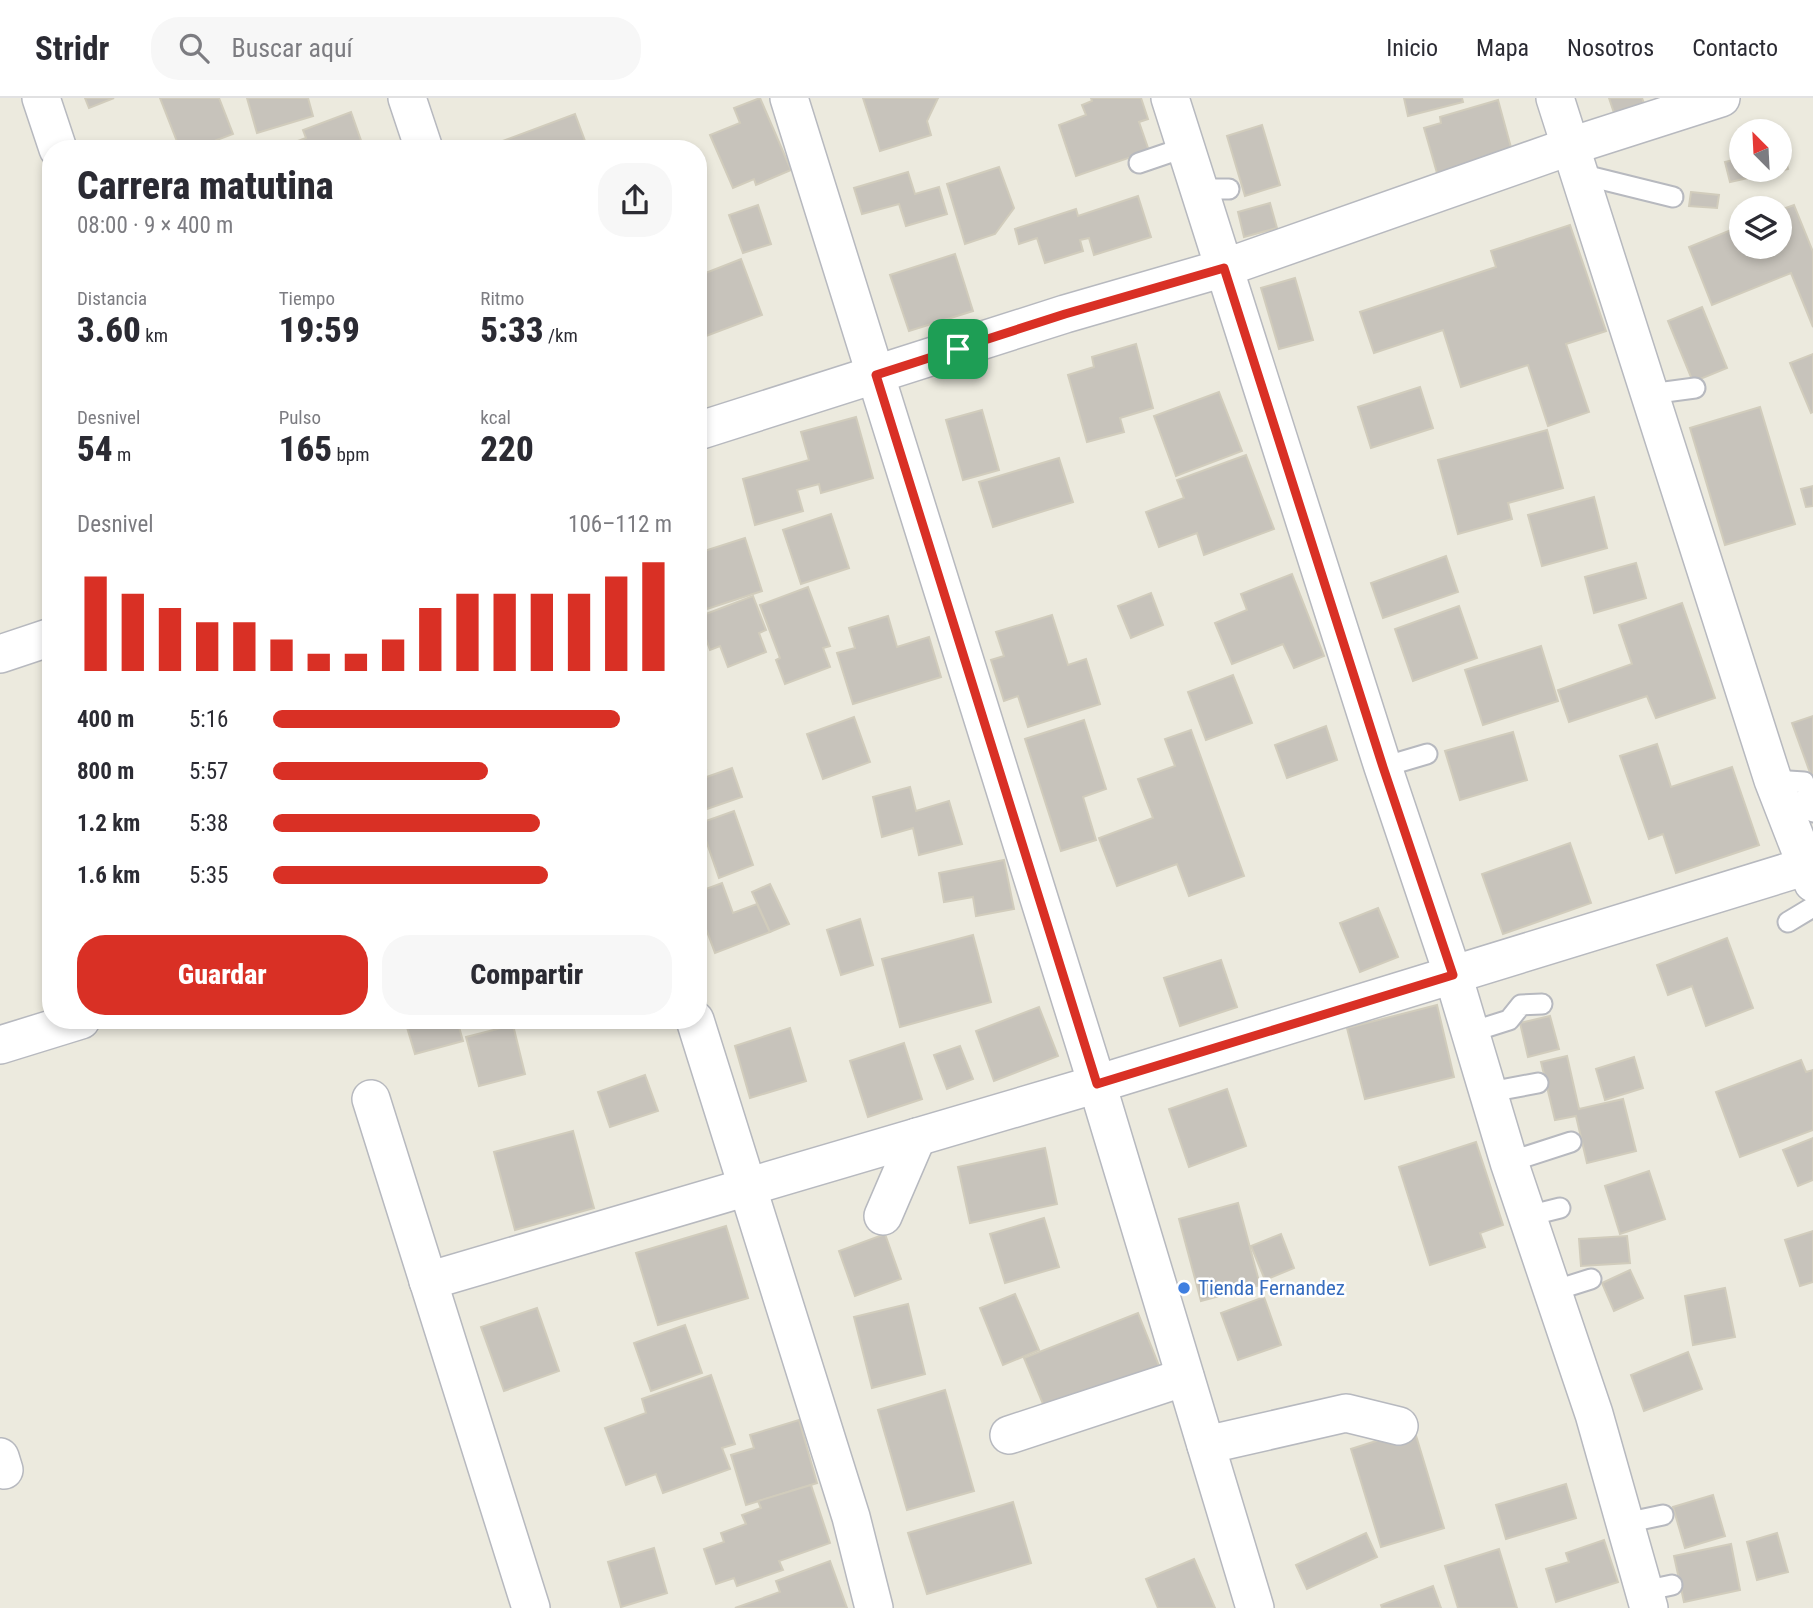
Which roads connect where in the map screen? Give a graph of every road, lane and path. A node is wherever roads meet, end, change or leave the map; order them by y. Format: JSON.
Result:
{"nodes":[{"id":1,"x":41,"y":98,"type":"edge"},
{"id":2,"x":407,"y":98,"type":"edge"},
{"id":3,"x":789,"y":98,"type":"edge"},
{"id":4,"x":1170,"y":98,"type":"edge"},
{"id":5,"x":1555,"y":98,"type":"edge"},
{"id":6,"x":1721,"y":98,"type":"edge"},
{"id":7,"x":55,"y":140,"type":"edge"},
{"id":8,"x":421,"y":140,"type":"edge"},
{"id":9,"x":1185,"y":147,"type":"junction"},
{"id":10,"x":1576,"y":160,"type":"junction"},
{"id":11,"x":1139,"y":163,"type":"dead end"},
{"id":12,"x":1673,"y":197,"type":"dead end"},
{"id":13,"x":1224,"y":268,"type":"junction"},
{"id":14,"x":876,"y":375,"type":"junction"},
{"id":15,"x":1695,"y":388,"type":"dead end"},
{"id":16,"x":1650,"y":394,"type":"junction"},
{"id":17,"x":707,"y":428,"type":"edge"},
{"id":18,"x":42,"y":640,"type":"edge"},
{"id":19,"x":0,"y":654,"type":"edge"},
{"id":20,"x":1427,"y":754,"type":"dead end"},
{"id":21,"x":1383,"y":767,"type":"junction"},
{"id":22,"x":1773,"y":779,"type":"junction"},
{"id":23,"x":1813,"y":812,"type":"edge"},
{"id":24,"x":1810,"y":875,"type":"edge"},
{"id":25,"x":1813,"y":907,"type":"edge"},
{"id":26,"x":1788,"y":922,"type":"dead end"},
{"id":27,"x":1453,"y":975,"type":"junction"},
{"id":28,"x":1542,"y":1004,"type":"dead end"},
{"id":29,"x":52,"y":1029,"type":"edge"},
{"id":30,"x":698,"y":1029,"type":"edge"},
{"id":31,"x":1468,"y":1033,"type":"junction"},
{"id":32,"x":0,"y":1045,"type":"edge"},
{"id":33,"x":1538,"y":1083,"type":"dead end"},
{"id":34,"x":1097,"y":1084,"type":"junction"},
{"id":35,"x":1490,"y":1092,"type":"junction"},
{"id":36,"x":371,"y":1100,"type":"dead end"},
{"id":37,"x":917,"y":1137,"type":"junction"},
{"id":38,"x":1571,"y":1142,"type":"dead end"},
{"id":39,"x":1509,"y":1162,"type":"junction"},
{"id":40,"x":747,"y":1187,"type":"junction"},
{"id":41,"x":883,"y":1216,"type":"dead end"},
{"id":42,"x":1591,"y":1279,"type":"dead end"},
{"id":43,"x":428,"y":1281,"type":"junction"},
{"id":44,"x":1553,"y":1291,"type":"junction"},
{"id":45,"x":1185,"y":1377,"type":"junction"},
{"id":46,"x":1399,"y":1426,"type":"dead end"},
{"id":47,"x":1009,"y":1435,"type":"dead end"},
{"id":48,"x":1206,"y":1445,"type":"junction"},
{"id":49,"x":1663,"y":1515,"type":"dead end"},
{"id":50,"x":1625,"y":1523,"type":"junction"},
{"id":51,"x":1655,"y":1595,"type":"edge"},
{"id":52,"x":531,"y":1608,"type":"edge"},
{"id":53,"x":874,"y":1608,"type":"edge"},
{"id":54,"x":1255,"y":1608,"type":"edge"}],
"edges":[{"from":1,"to":7,"type":"street"},
{"from":2,"to":8,"type":"street"},
{"from":3,"to":14,"type":"street"},
{"from":4,"to":9,"type":"street"},
{"from":5,"to":10,"type":"street"},
{"from":6,"to":10,"type":"street"},
{"from":9,"to":11,"type":"lane"},
{"from":9,"to":13,"type":"street"},
{"from":10,"to":12,"type":"lane"},
{"from":10,"to":13,"type":"street"},
{"from":10,"to":16,"type":"street"},
{"from":13,"to":14,"type":"street"},
{"from":13,"to":21,"type":"street"},
{"from":14,"to":17,"type":"street"},
{"from":14,"to":34,"type":"street"},
{"from":15,"to":16,"type":"lane"},
{"from":16,"to":22,"type":"street"},
{"from":18,"to":19,"type":"street"},
{"from":20,"to":21,"type":"lane"},
{"from":21,"to":27,"type":"street"},
{"from":22,"to":23,"type":"lane"},
{"from":22,"to":24,"type":"street"},
{"from":24,"to":27,"type":"street"},
{"from":25,"to":26,"type":"lane"},
{"from":27,"to":31,"type":"street"},
{"from":27,"to":34,"type":"street"},
{"from":28,"to":31,"type":"lane"},
{"from":29,"to":32,"type":"street"},
{"from":30,"to":40,"type":"street"},
{"from":31,"to":35,"type":"street"},
{"from":33,"to":35,"type":"lane"},
{"from":34,"to":37,"type":"street"},
{"from":34,"to":45,"type":"street"},
{"from":35,"to":39,"type":"street"},
{"from":36,"to":43,"type":"street"},
{"from":37,"to":40,"type":"street"},
{"from":37,"to":41,"type":"street"},
{"from":38,"to":39,"type":"lane"},
{"from":39,"to":44,"type":"street"},
{"from":40,"to":43,"type":"street"},
{"from":40,"to":53,"type":"street"},
{"from":42,"to":44,"type":"lane"},
{"from":43,"to":52,"type":"street"},
{"from":44,"to":50,"type":"street"},
{"from":45,"to":47,"type":"street"},
{"from":45,"to":48,"type":"street"},
{"from":46,"to":48,"type":"street"},
{"from":48,"to":54,"type":"street"},
{"from":49,"to":50,"type":"lane"},
{"from":50,"to":51,"type":"street"}]}
